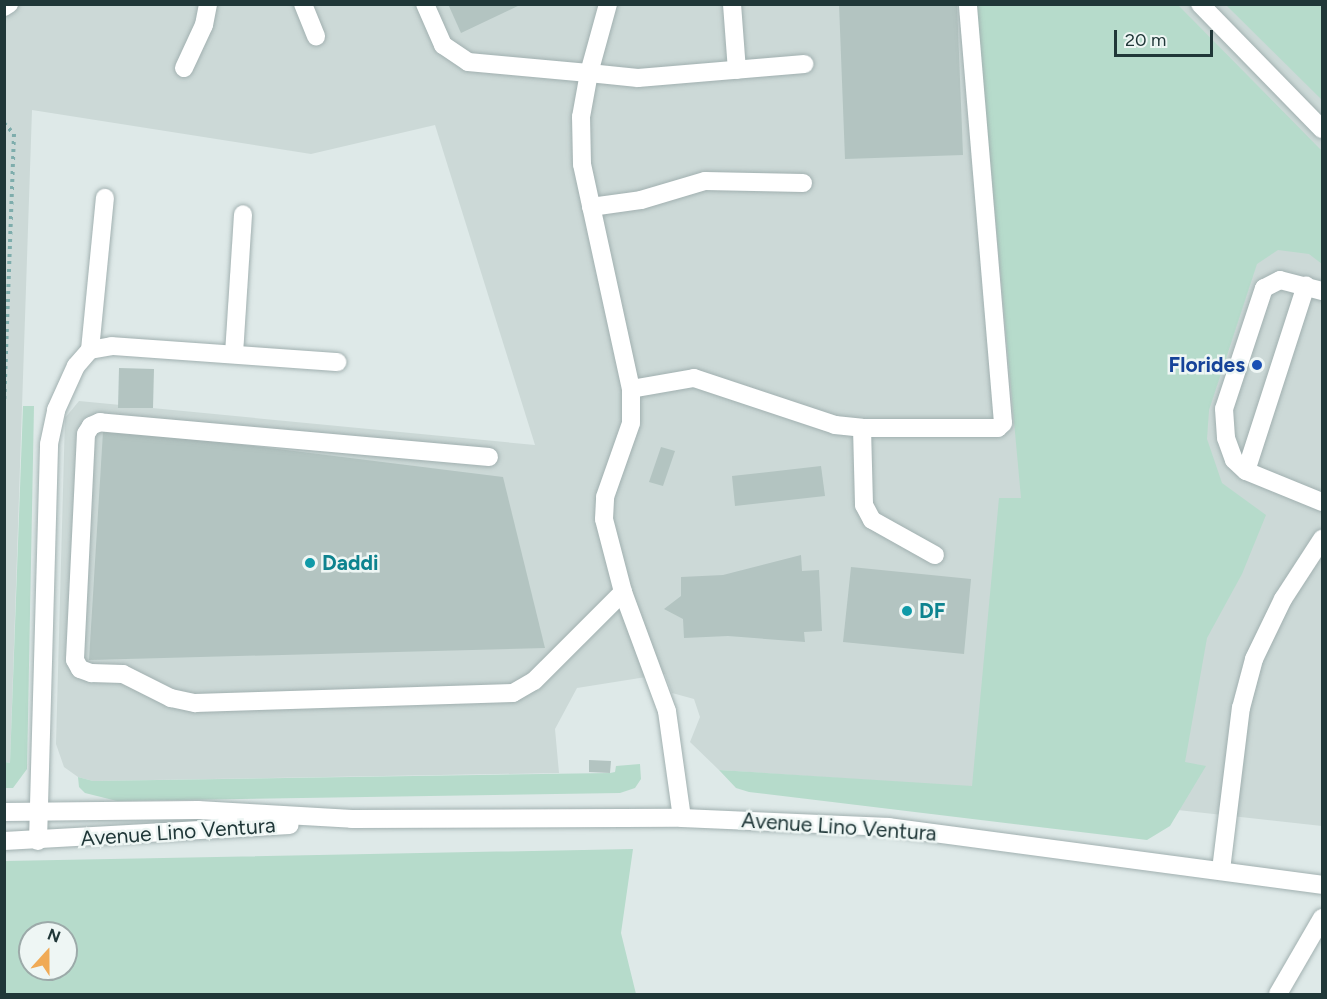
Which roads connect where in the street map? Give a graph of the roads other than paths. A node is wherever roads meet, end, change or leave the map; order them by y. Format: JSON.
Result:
{"nodes":[{"id":1,"x":9,"y":4,"type":"edge"},
{"id":2,"x":208,"y":4,"type":"edge"},
{"id":3,"x":303,"y":4,"type":"edge"},
{"id":4,"x":425,"y":4,"type":"edge"},
{"id":5,"x":608,"y":4,"type":"edge"},
{"id":6,"x":732,"y":4,"type":"edge"},
{"id":7,"x":968,"y":4,"type":"edge"},
{"id":8,"x":1200,"y":4,"type":"edge"},
{"id":9,"x":4,"y":7,"type":"edge"},
{"id":10,"x":316,"y":36,"type":"dead end"},
{"id":11,"x":804,"y":64,"type":"dead end"},
{"id":12,"x":184,"y":68,"type":"dead end"},
{"id":13,"x":737,"y":70,"type":"junction"},
{"id":14,"x":589,"y":73,"type":"junction"},
{"id":15,"x":1323,"y":129,"type":"edge"},
{"id":16,"x":803,"y":183,"type":"dead end"},
{"id":17,"x":105,"y":198,"type":"dead end"},
{"id":18,"x":591,"y":207,"type":"junction"},
{"id":19,"x":243,"y":214,"type":"dead end"},
{"id":20,"x":1314,"y":288,"type":"edge"},
{"id":21,"x":90,"y":350,"type":"junction"},
{"id":22,"x":234,"y":354,"type":"junction"},
{"id":23,"x":337,"y":363,"type":"dead end"},
{"id":24,"x":631,"y":389,"type":"junction"},
{"id":25,"x":862,"y":428,"type":"junction"},
{"id":26,"x":489,"y":457,"type":"dead end"},
{"id":27,"x":1246,"y":471,"type":"junction"},
{"id":28,"x":1323,"y":502,"type":"edge"},
{"id":29,"x":1322,"y":542,"type":"edge"},
{"id":30,"x":935,"y":555,"type":"dead end"},
{"id":31,"x":623,"y":592,"type":"junction"},
{"id":32,"x":38,"y":811,"type":"junction"},
{"id":33,"x":4,"y":812,"type":"edge"},
{"id":34,"x":682,"y":818,"type":"junction"},
{"id":35,"x":352,"y":819,"type":"junction"},
{"id":36,"x":4,"y":841,"type":"edge"},
{"id":37,"x":38,"y":841,"type":"junction"},
{"id":38,"x":1221,"y":870,"type":"junction"},
{"id":39,"x":1323,"y":885,"type":"edge"},
{"id":40,"x":1323,"y":918,"type":"edge"},
{"id":41,"x":1278,"y":994,"type":"edge"}],
"edges":[{"from":1,"to":9,"type":"main road"},
{"from":2,"to":12,"type":"main road"},
{"from":3,"to":10,"type":"main road"},
{"from":4,"to":14,"type":"main road"},
{"from":5,"to":14,"type":"main road"},
{"from":6,"to":13,"type":"main road"},
{"from":7,"to":25,"type":"main road"},
{"from":8,"to":15,"type":"main road"},
{"from":11,"to":13,"type":"main road"},
{"from":13,"to":14,"type":"main road"},
{"from":14,"to":18,"type":"main road"},
{"from":16,"to":18,"type":"main road"},
{"from":17,"to":21,"type":"main road"},
{"from":18,"to":24,"type":"main road"},
{"from":19,"to":22,"type":"main road"},
{"from":20,"to":27,"type":"main road"},
{"from":20,"to":27,"type":"main road"},
{"from":21,"to":22,"type":"main road"},
{"from":21,"to":32,"type":"main road"},
{"from":22,"to":23,"type":"main road"},
{"from":24,"to":25,"type":"main road"},
{"from":24,"to":31,"type":"main road"},
{"from":25,"to":30,"type":"main road"},
{"from":26,"to":31,"type":"main road"},
{"from":27,"to":28,"type":"main road"},
{"from":29,"to":38,"type":"main road"},
{"from":31,"to":34,"type":"main road"},
{"from":32,"to":33,"type":"main road","name":"Avenue Lino Ventura"},
{"from":32,"to":35,"type":"main road","name":"Avenue Lino Ventura"},
{"from":32,"to":37,"type":"main road"},
{"from":34,"to":35,"type":"main road","name":"Avenue Lino Ventura"},
{"from":34,"to":38,"type":"main road","name":"Avenue Lino Ventura"},
{"from":35,"to":37,"type":"main road","name":"Avenue Lino Ventura"},
{"from":36,"to":37,"type":"main road","name":"Avenue Lino Ventura"},
{"from":38,"to":39,"type":"main road","name":"Avenue Lino Ventura"},
{"from":40,"to":41,"type":"main road"}]}
